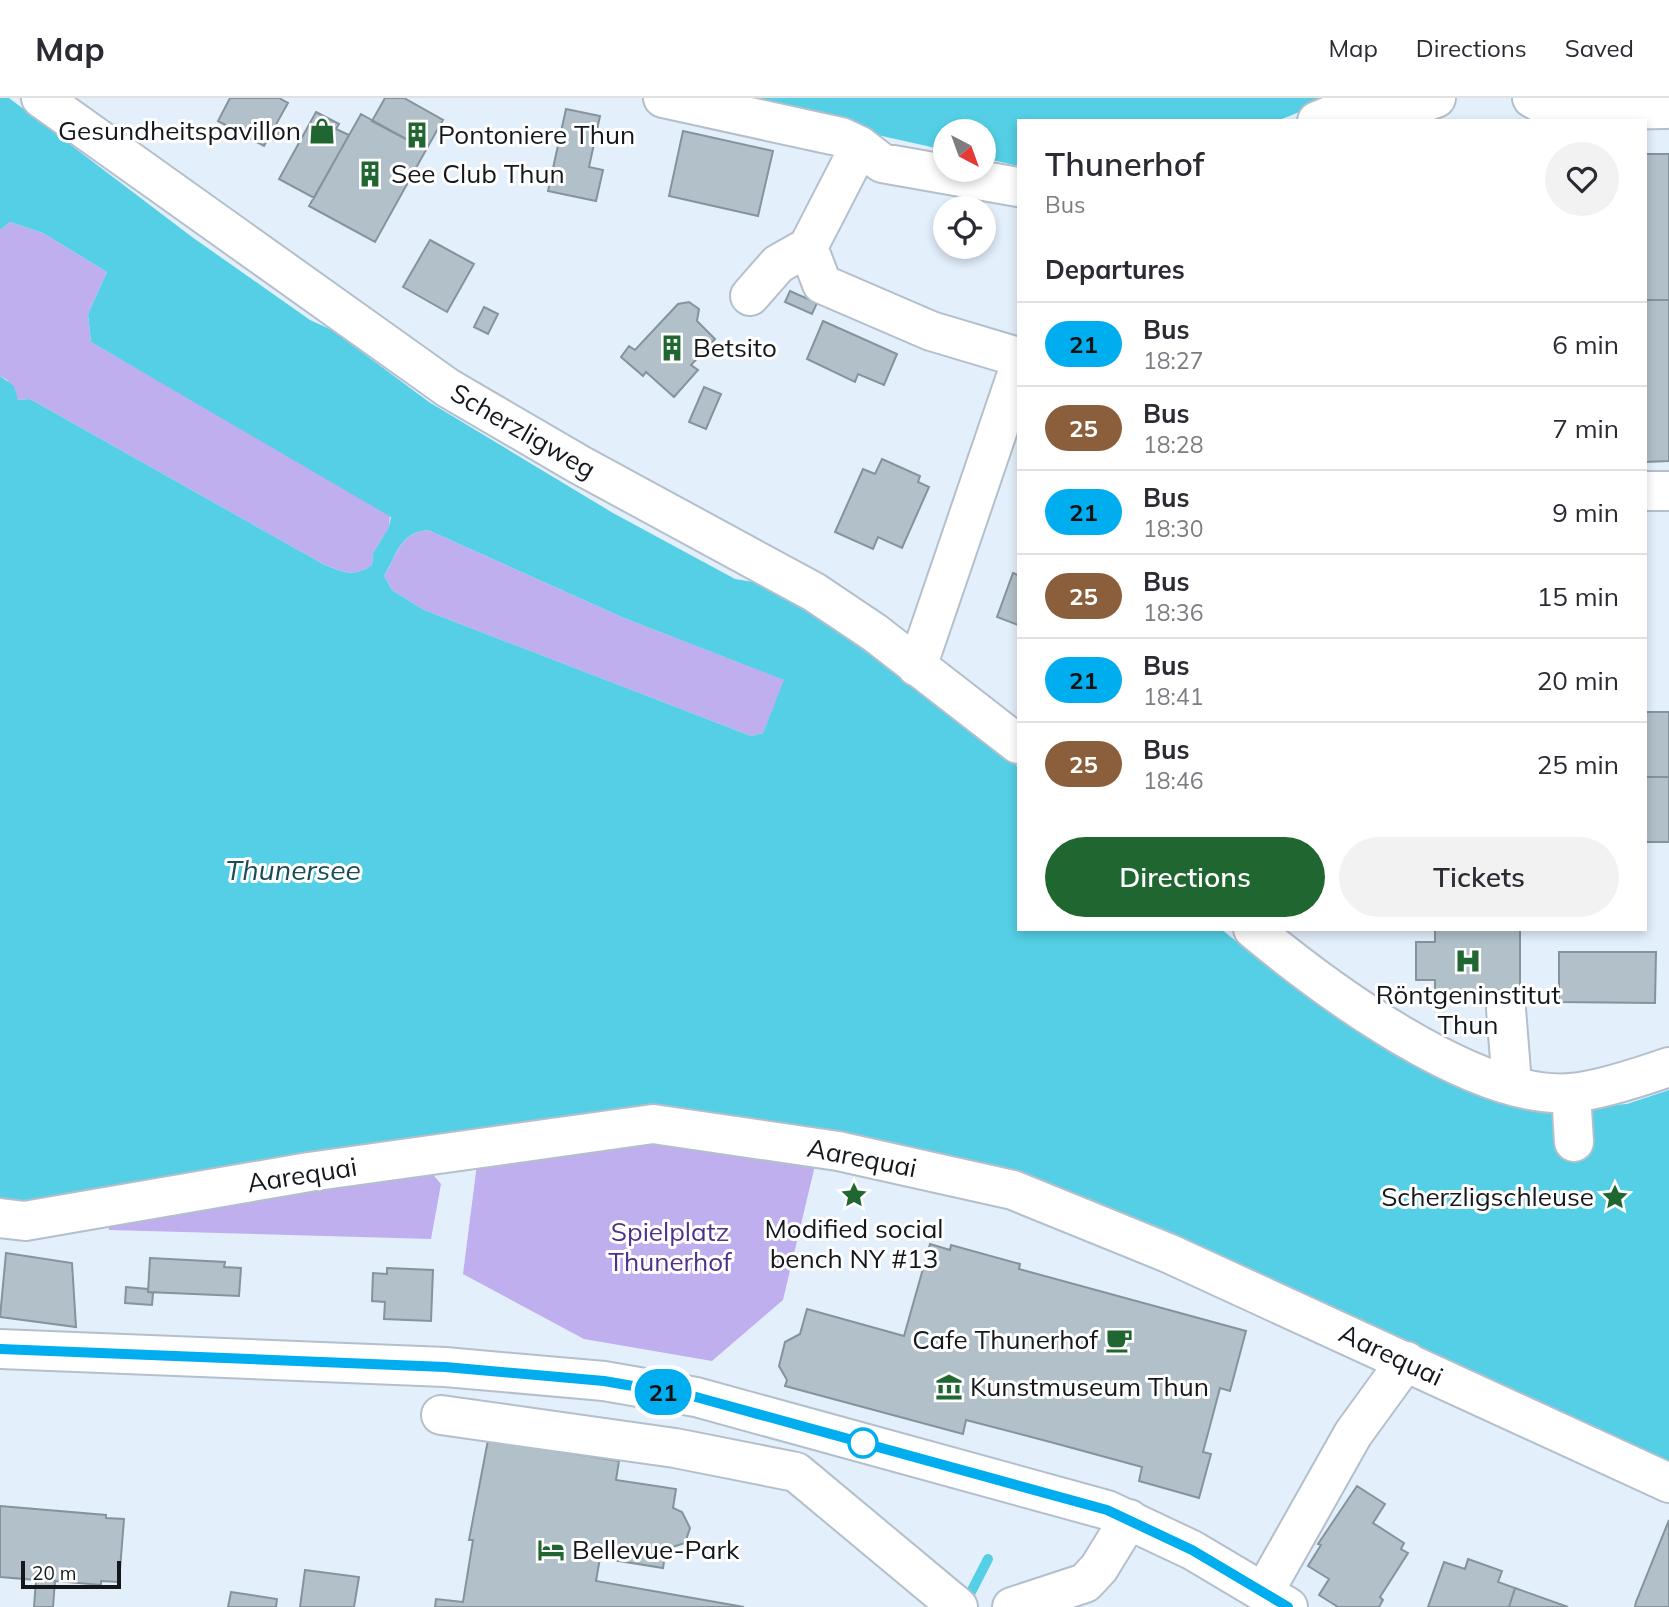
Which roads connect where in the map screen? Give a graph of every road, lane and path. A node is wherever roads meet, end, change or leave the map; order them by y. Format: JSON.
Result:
{"nodes":[{"id":1,"x":41,"y":98,"type":"edge"},
{"id":2,"x":663,"y":98,"type":"edge"},
{"id":3,"x":1436,"y":98,"type":"edge"},
{"id":4,"x":1532,"y":98,"type":"edge"},
{"id":5,"x":1666,"y":109,"type":"dead end"},
{"id":6,"x":1375,"y":113,"type":"edge"},
{"id":7,"x":1332,"y":119,"type":"edge"},
{"id":8,"x":860,"y":146,"type":"junction"},
{"id":9,"x":1017,"y":187,"type":"edge"},
{"id":10,"x":808,"y":247,"type":"junction"},
{"id":11,"x":750,"y":296,"type":"dead end"},
{"id":12,"x":1017,"y":357,"type":"edge"},
{"id":13,"x":1017,"y":374,"type":"edge"},
{"id":14,"x":1647,"y":491,"type":"edge"},
{"id":15,"x":1669,"y":491,"type":"edge"},
{"id":16,"x":917,"y":667,"type":"junction"},
{"id":17,"x":1017,"y":743,"type":"edge"},
{"id":18,"x":1256,"y":931,"type":"edge"},
{"id":19,"x":1506,"y":1009,"type":"dead end"},
{"id":20,"x":1669,"y":1067,"type":"edge"},
{"id":21,"x":1512,"y":1084,"type":"junction"},
{"id":22,"x":1571,"y":1093,"type":"junction"},
{"id":23,"x":1574,"y":1142,"type":"dead end"},
{"id":24,"x":0,"y":1218,"type":"edge"},
{"id":25,"x":0,"y":1349,"type":"edge"},
{"id":26,"x":1406,"y":1361,"type":"junction"},
{"id":27,"x":441,"y":1415,"type":"dead end"},
{"id":28,"x":1669,"y":1483,"type":"edge"},
{"id":29,"x":1129,"y":1519,"type":"junction"},
{"id":30,"x":1276,"y":1600,"type":"edge"},
{"id":31,"x":958,"y":1607,"type":"edge"},
{"id":32,"x":1012,"y":1607,"type":"edge"}],
"edges":[{"from":1,"to":16,"type":"street","name":"Scherzligweg"},
{"from":2,"to":8,"type":"street"},
{"from":3,"to":6,"type":"street"},
{"from":4,"to":5,"type":"street"},
{"from":6,"to":7,"type":"street"},
{"from":8,"to":9,"type":"street"},
{"from":8,"to":10,"type":"street"},
{"from":10,"to":11,"type":"street"},
{"from":10,"to":12,"type":"street"},
{"from":13,"to":16,"type":"street"},
{"from":14,"to":15,"type":"street"},
{"from":16,"to":17,"type":"street","name":"Scherzligweg"},
{"from":18,"to":21,"type":"street"},
{"from":19,"to":21,"type":"street"},
{"from":20,"to":22,"type":"street"},
{"from":21,"to":22,"type":"street"},
{"from":22,"to":23,"type":"street"},
{"from":24,"to":26,"type":"street","name":"Aarequai"},
{"from":25,"to":29,"type":"street"},
{"from":26,"to":28,"type":"street","name":"Aarequai"},
{"from":26,"to":30,"type":"street"},
{"from":27,"to":31,"type":"street"},
{"from":29,"to":30,"type":"street"},
{"from":29,"to":32,"type":"street"}]}
